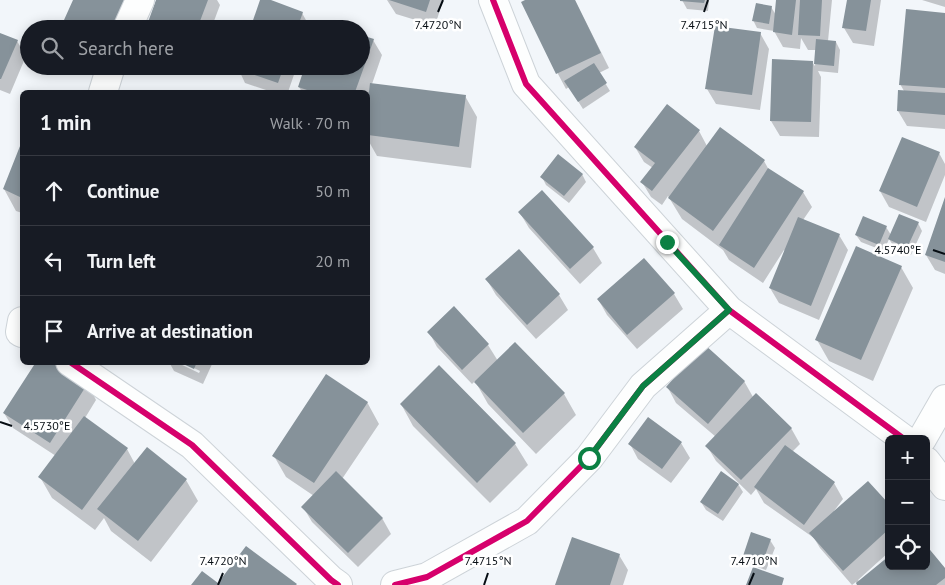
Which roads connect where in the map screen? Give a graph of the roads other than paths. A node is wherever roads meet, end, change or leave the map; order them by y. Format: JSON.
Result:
{"nodes":[{"id":1,"x":140,"y":0,"type":"edge"},
{"id":2,"x":493,"y":0,"type":"edge"},
{"id":3,"x":131,"y":20,"type":"edge"},
{"id":4,"x":108,"y":75,"type":"edge"},
{"id":5,"x":104,"y":90,"type":"edge"},
{"id":6,"x":729,"y":310,"type":"junction"},
{"id":7,"x":74,"y":365,"type":"edge"},
{"id":8,"x":945,"y":399,"type":"edge"},
{"id":9,"x":899,"y":435,"type":"edge"},
{"id":10,"x":924,"y":435,"type":"edge"},
{"id":11,"x":930,"y":466,"type":"edge"},
{"id":12,"x":945,"y":486,"type":"edge"},
{"id":13,"x":338,"y":585,"type":"edge"},
{"id":14,"x":395,"y":585,"type":"edge"}],
"edges":[{"from":1,"to":3,"type":"street"},
{"from":2,"to":6,"type":"street"},
{"from":4,"to":5,"type":"street"},
{"from":6,"to":9,"type":"street"},
{"from":6,"to":14,"type":"street"},
{"from":7,"to":13,"type":"street"},
{"from":8,"to":10,"type":"street"},
{"from":11,"to":12,"type":"street"}]}
